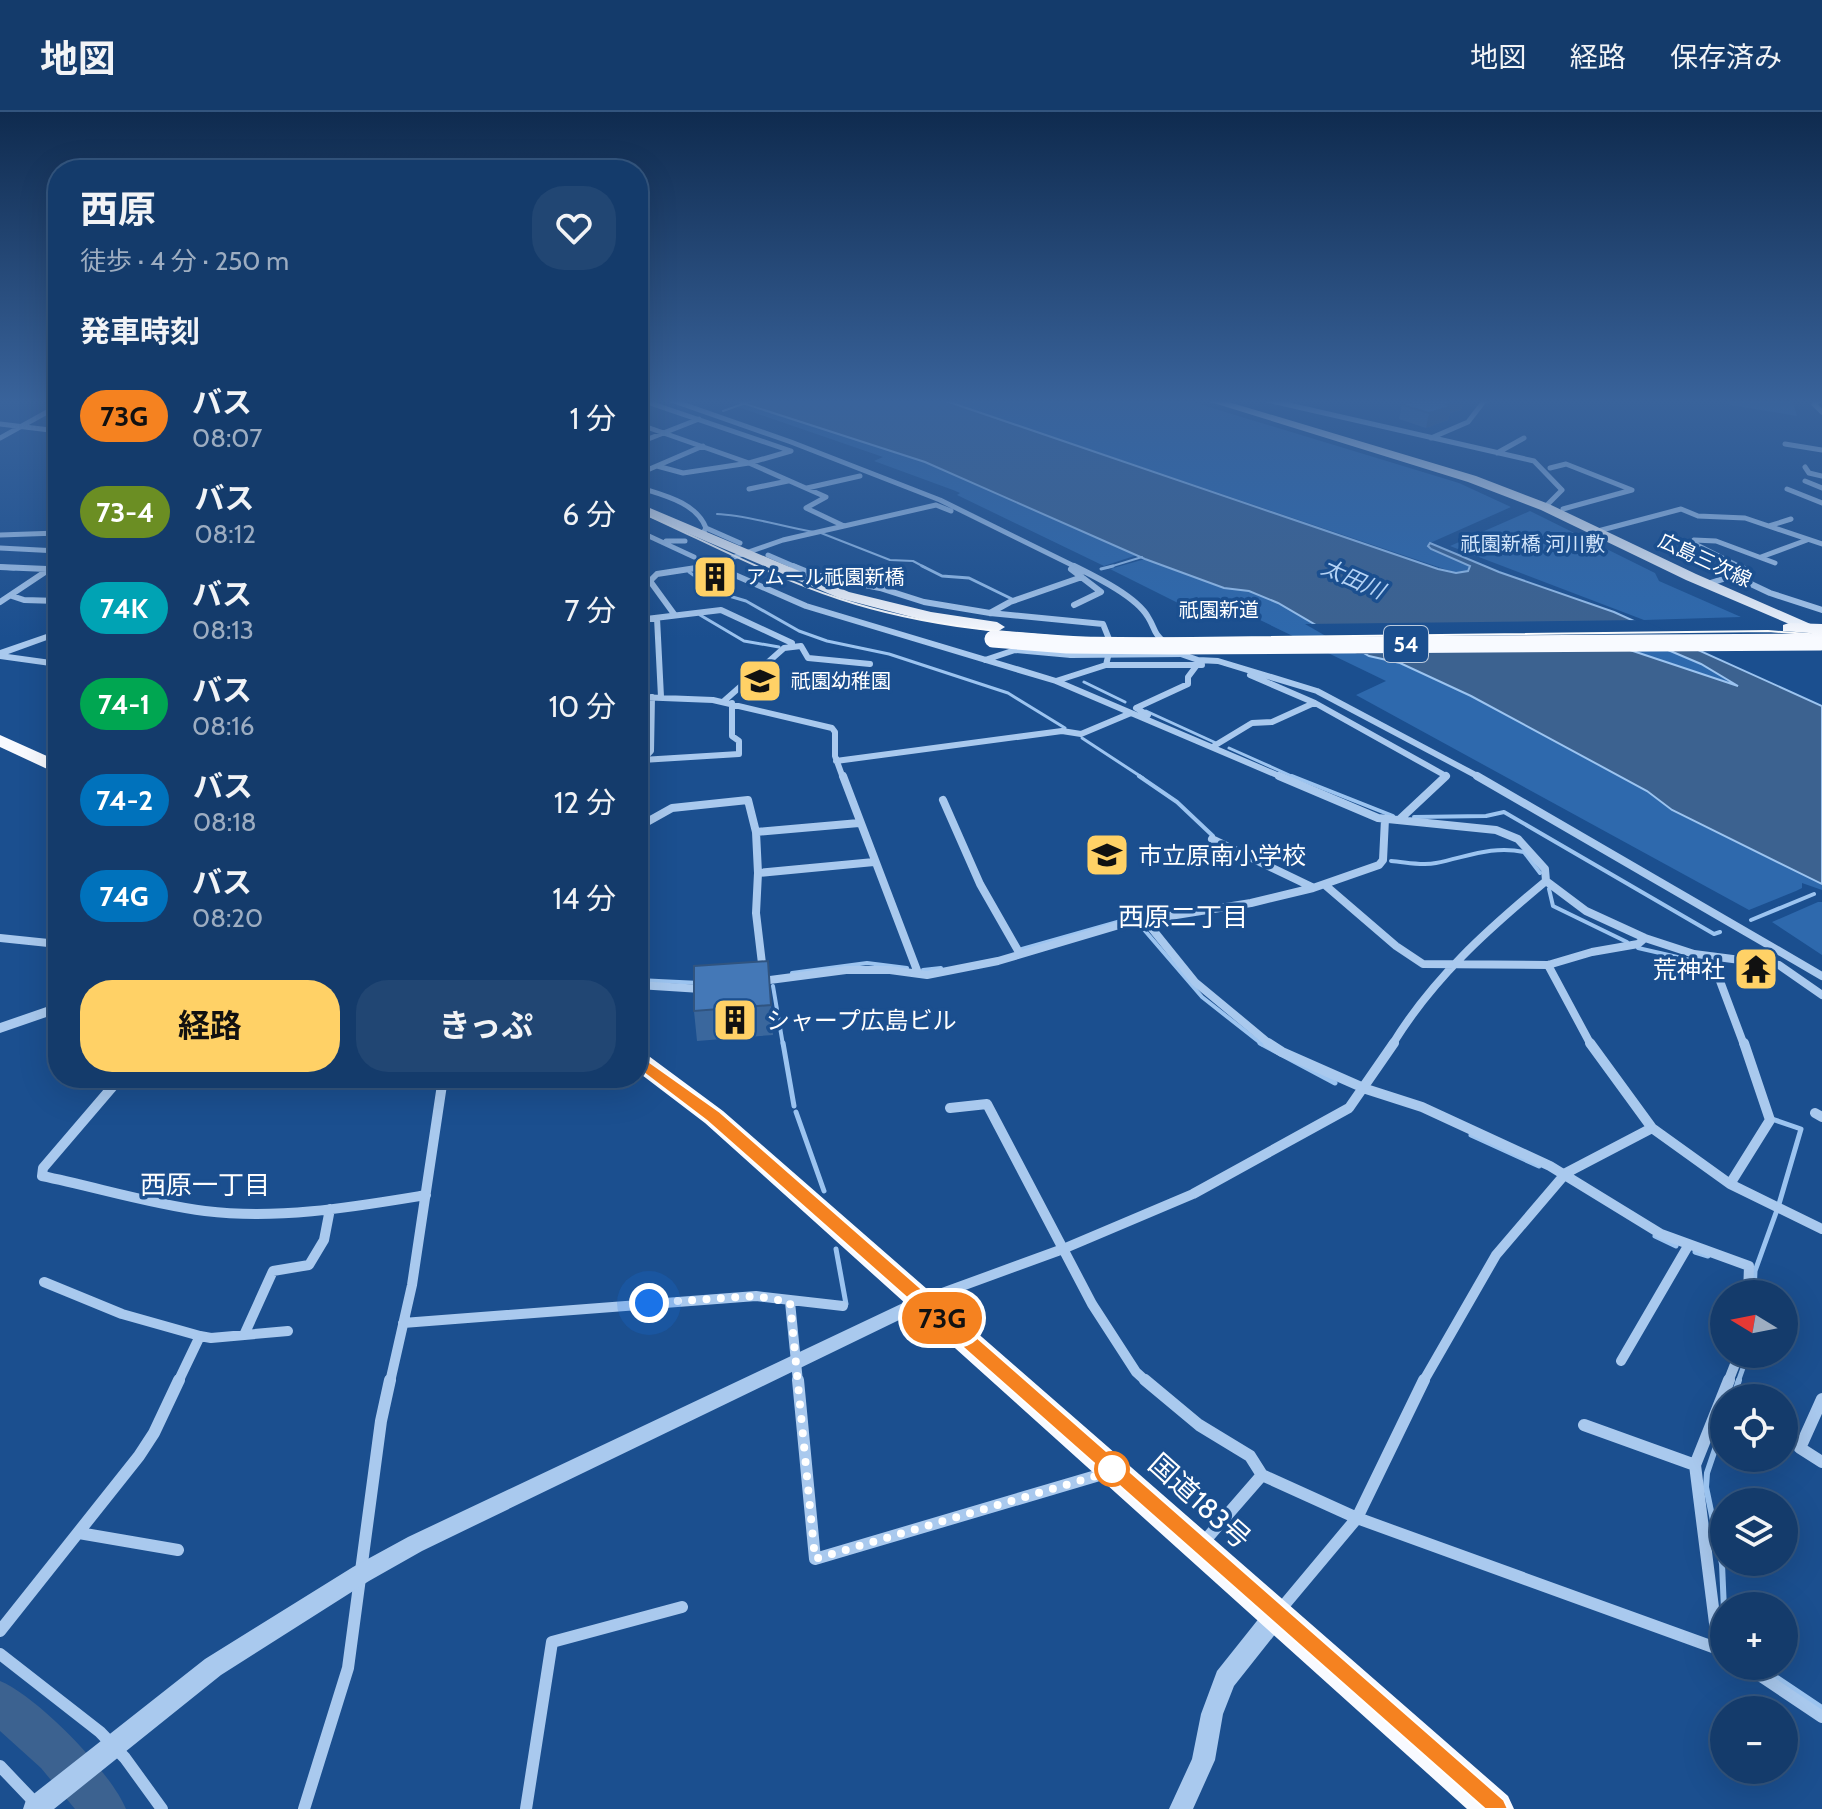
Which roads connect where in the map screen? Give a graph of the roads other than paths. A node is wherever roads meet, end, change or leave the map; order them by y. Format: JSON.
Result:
{"nodes":[{"id":1,"x":784,"y":479,"type":"edge"},
{"id":2,"x":847,"y":479,"type":"edge"},
{"id":3,"x":884,"y":479,"type":"edge"},
{"id":4,"x":1473,"y":479,"type":"edge"},
{"id":5,"x":1480,"y":479,"type":"edge"},
{"id":6,"x":1553,"y":479,"type":"edge"},
{"id":7,"x":1605,"y":479,"type":"edge"},
{"id":8,"x":788,"y":481,"type":"junction"},
{"id":9,"x":1805,"y":481,"type":"dead end"},
{"id":10,"x":1822,"y":488,"type":"edge"},
{"id":11,"x":749,"y":489,"type":"dead end"},
{"id":12,"x":807,"y":489,"type":"junction"},
{"id":13,"x":1787,"y":489,"type":"dead end"},
{"id":14,"x":648,"y":491,"type":"edge"},
{"id":15,"x":1822,"y":503,"type":"edge"},
{"id":16,"x":1548,"y":505,"type":"junction"},
{"id":17,"x":1563,"y":509,"type":"junction"},
{"id":18,"x":648,"y":511,"type":"edge"},
{"id":19,"x":1791,"y":519,"type":"dead end"},
{"id":20,"x":648,"y":525,"type":"edge"},
{"id":21,"x":844,"y":526,"type":"junction"},
{"id":22,"x":1768,"y":526,"type":"junction"},
{"id":23,"x":1602,"y":530,"type":"junction"},
{"id":24,"x":704,"y":532,"type":"junction"},
{"id":25,"x":48,"y":533,"type":"edge"},
{"id":26,"x":0,"y":535,"type":"edge"},
{"id":27,"x":648,"y":535,"type":"edge"},
{"id":28,"x":1807,"y":540,"type":"junction"},
{"id":29,"x":661,"y":541,"type":"junction"},
{"id":30,"x":685,"y":541,"type":"junction"},
{"id":31,"x":1822,"y":544,"type":"edge"},
{"id":32,"x":0,"y":548,"type":"edge"},
{"id":33,"x":741,"y":548,"type":"junction"},
{"id":34,"x":48,"y":550,"type":"edge"},
{"id":35,"x":768,"y":555,"type":"dead end"},
{"id":36,"x":694,"y":557,"type":"dead end"},
{"id":37,"x":1760,"y":557,"type":"junction"},
{"id":38,"x":1775,"y":563,"type":"dead end"},
{"id":39,"x":727,"y":566,"type":"junction"},
{"id":40,"x":0,"y":567,"type":"edge"},
{"id":41,"x":48,"y":569,"type":"edge"},
{"id":42,"x":48,"y":570,"type":"edge"},
{"id":43,"x":1733,"y":576,"type":"junction"},
{"id":44,"x":1082,"y":577,"type":"junction"},
{"id":45,"x":1712,"y":582,"type":"junction"},
{"id":46,"x":648,"y":583,"type":"edge"},
{"id":47,"x":651,"y":583,"type":"junction"},
{"id":48,"x":858,"y":584,"type":"junction"},
{"id":49,"x":784,"y":592,"type":"junction"},
{"id":50,"x":844,"y":595,"type":"junction"},
{"id":51,"x":12,"y":596,"type":"junction"},
{"id":52,"x":48,"y":600,"type":"edge"},
{"id":53,"x":0,"y":602,"type":"edge"},
{"id":54,"x":1074,"y":605,"type":"dead end"},
{"id":55,"x":1822,"y":610,"type":"edge"},
{"id":56,"x":674,"y":614,"type":"junction"},
{"id":57,"x":657,"y":618,"type":"junction"},
{"id":58,"x":648,"y":619,"type":"edge"},
{"id":59,"x":1780,"y":624,"type":"junction"},
{"id":60,"x":993,"y":626,"type":"junction"},
{"id":61,"x":1820,"y":635,"type":"edge"},
{"id":62,"x":48,"y":637,"type":"edge"},
{"id":63,"x":1278,"y":645,"type":"junction"},
{"id":64,"x":791,"y":647,"type":"junction"},
{"id":65,"x":0,"y":655,"type":"edge"},
{"id":66,"x":985,"y":660,"type":"junction"},
{"id":67,"x":48,"y":662,"type":"edge"},
{"id":68,"x":870,"y":664,"type":"dead end"},
{"id":69,"x":1106,"y":665,"type":"junction"},
{"id":70,"x":1197,"y":665,"type":"junction"},
{"id":71,"x":1056,"y":681,"type":"junction"},
{"id":72,"x":648,"y":697,"type":"edge"},
{"id":73,"x":652,"y":697,"type":"junction"},
{"id":74,"x":661,"y":697,"type":"junction"},
{"id":75,"x":728,"y":702,"type":"junction"},
{"id":76,"x":1315,"y":703,"type":"junction"},
{"id":77,"x":1131,"y":713,"type":"junction"},
{"id":78,"x":1155,"y":723,"type":"junction"},
{"id":79,"x":0,"y":740,"type":"edge"},
{"id":80,"x":1214,"y":746,"type":"junction"},
{"id":81,"x":648,"y":754,"type":"edge"},
{"id":82,"x":836,"y":761,"type":"junction"},
{"id":83,"x":648,"y":762,"type":"edge"},
{"id":84,"x":48,"y":763,"type":"edge"},
{"id":85,"x":943,"y":800,"type":"dead end"},
{"id":86,"x":1385,"y":819,"type":"junction"},
{"id":87,"x":1399,"y":820,"type":"junction"},
{"id":88,"x":648,"y":821,"type":"edge"},
{"id":89,"x":859,"y":823,"type":"junction"},
{"id":90,"x":756,"y":832,"type":"junction"},
{"id":91,"x":1212,"y":839,"type":"dead end"},
{"id":92,"x":874,"y":862,"type":"junction"},
{"id":93,"x":758,"y":873,"type":"junction"},
{"id":94,"x":1546,"y":881,"type":"junction"},
{"id":95,"x":1325,"y":885,"type":"junction"},
{"id":96,"x":1313,"y":888,"type":"junction"},
{"id":97,"x":1145,"y":920,"type":"junction"},
{"id":98,"x":0,"y":938,"type":"edge"},
{"id":99,"x":1645,"y":938,"type":"junction"},
{"id":100,"x":48,"y":943,"type":"edge"},
{"id":101,"x":1020,"y":954,"type":"junction"},
{"id":102,"x":1711,"y":957,"type":"junction"},
{"id":103,"x":1454,"y":962,"type":"junction"},
{"id":104,"x":1548,"y":965,"type":"junction"},
{"id":105,"x":918,"y":973,"type":"junction"},
{"id":106,"x":1822,"y":976,"type":"edge"},
{"id":107,"x":764,"y":981,"type":"junction"},
{"id":108,"x":749,"y":983,"type":"edge"},
{"id":109,"x":648,"y":986,"type":"edge"},
{"id":110,"x":706,"y":989,"type":"edge"},
{"id":111,"x":1822,"y":995,"type":"edge"},
{"id":112,"x":48,"y":1011,"type":"edge"},
{"id":113,"x":0,"y":1028,"type":"edge"},
{"id":114,"x":648,"y":1068,"type":"edge"},
{"id":115,"x":112,"y":1088,"type":"edge"},
{"id":116,"x":442,"y":1088,"type":"edge"},
{"id":117,"x":1366,"y":1089,"type":"junction"},
{"id":118,"x":950,"y":1108,"type":"dead end"},
{"id":119,"x":1652,"y":1128,"type":"junction"},
{"id":120,"x":1566,"y":1173,"type":"junction"},
{"id":121,"x":1730,"y":1184,"type":"junction"},
{"id":122,"x":426,"y":1195,"type":"junction"},
{"id":123,"x":330,"y":1209,"type":"junction"},
{"id":124,"x":1822,"y":1229,"type":"edge"},
{"id":125,"x":1688,"y":1246,"type":"junction"},
{"id":126,"x":1063,"y":1249,"type":"junction"},
{"id":127,"x":1748,"y":1280,"type":"edge"},
{"id":128,"x":44,"y":1282,"type":"dead end"},
{"id":129,"x":922,"y":1301,"type":"junction"},
{"id":130,"x":790,"y":1302,"type":"junction"},
{"id":131,"x":843,"y":1306,"type":"dead end"},
{"id":132,"x":403,"y":1323,"type":"junction"},
{"id":133,"x":288,"y":1331,"type":"dead end"},
{"id":134,"x":244,"y":1335,"type":"junction"},
{"id":135,"x":200,"y":1336,"type":"junction"},
{"id":136,"x":798,"y":1360,"type":"junction"},
{"id":137,"x":1621,"y":1361,"type":"dead end"},
{"id":138,"x":1733,"y":1368,"type":"edge"},
{"id":139,"x":1822,"y":1399,"type":"edge"},
{"id":140,"x":1584,"y":1425,"type":"dead end"},
{"id":141,"x":1822,"y":1462,"type":"edge"},
{"id":142,"x":1695,"y":1465,"type":"junction"},
{"id":143,"x":1109,"y":1466,"type":"junction"},
{"id":144,"x":1262,"y":1475,"type":"junction"},
{"id":145,"x":1357,"y":1518,"type":"junction"},
{"id":146,"x":79,"y":1533,"type":"junction"},
{"id":147,"x":1200,"y":1546,"type":"junction"},
{"id":148,"x":178,"y":1550,"type":"dead end"},
{"id":149,"x":361,"y":1574,"type":"junction"},
{"id":150,"x":1713,"y":1592,"type":"edge"},
{"id":151,"x":682,"y":1607,"type":"dead end"},
{"id":152,"x":1276,"y":1615,"type":"junction"},
{"id":153,"x":0,"y":1631,"type":"edge"},
{"id":154,"x":1710,"y":1645,"type":"edge"},
{"id":155,"x":0,"y":1654,"type":"edge"},
{"id":156,"x":1767,"y":1680,"type":"edge"},
{"id":157,"x":1822,"y":1717,"type":"edge"},
{"id":158,"x":108,"y":1751,"type":"junction"},
{"id":159,"x":0,"y":1766,"type":"edge"},
{"id":160,"x":42,"y":1805,"type":"edge"},
{"id":161,"x":162,"y":1809,"type":"edge"},
{"id":162,"x":304,"y":1809,"type":"edge"},
{"id":163,"x":526,"y":1809,"type":"edge"},
{"id":164,"x":1181,"y":1809,"type":"edge"},
{"id":165,"x":1495,"y":1809,"type":"edge"}],
"edges":[{"from":1,"to":8,"type":"street"},
{"from":2,"to":12,"type":"street"},
{"from":3,"to":106,"type":"street"},
{"from":4,"to":16,"type":"main road","name":"広島三次線"},
{"from":5,"to":16,"type":"main road","name":"広島三次線"},
{"from":6,"to":16,"type":"street"},
{"from":7,"to":17,"type":"street"},
{"from":8,"to":11,"type":"street"},
{"from":8,"to":12,"type":"street"},
{"from":9,"to":10,"type":"street"},
{"from":12,"to":21,"type":"street"},
{"from":13,"to":15,"type":"street"},
{"from":14,"to":24,"type":"street"},
{"from":16,"to":17,"type":"main road","name":"広島三次線"},
{"from":16,"to":23,"type":"main road","name":"広島三次線"},
{"from":17,"to":23,"type":"main road","name":"広島三次線"},
{"from":18,"to":24,"type":"highway","name":"祇園新道","number":"54"},
{"from":19,"to":22,"type":"street"},
{"from":20,"to":30,"type":"highway","name":"祇園新道","number":"54"},
{"from":21,"to":33,"type":"street"},
{"from":21,"to":44,"type":"street"},
{"from":22,"to":23,"type":"street"},
{"from":22,"to":28,"type":"street"},
{"from":23,"to":45,"type":"main road","name":"広島三次線"},
{"from":24,"to":33,"type":"highway","name":"祇園新道","number":"54"},
{"from":25,"to":26,"type":"street"},
{"from":27,"to":29,"type":"street"},
{"from":28,"to":31,"type":"street"},
{"from":28,"to":37,"type":"street"},
{"from":29,"to":30,"type":"street"},
{"from":29,"to":36,"type":"street"},
{"from":30,"to":39,"type":"highway","name":"祇園新道","number":"54"},
{"from":32,"to":34,"type":"street"},
{"from":33,"to":39,"type":"street"},
{"from":33,"to":50,"type":"highway","name":"祇園新道","number":"54"},
{"from":35,"to":48,"type":"street"},
{"from":37,"to":38,"type":"street"},
{"from":37,"to":43,"type":"street"},
{"from":39,"to":47,"type":"street"},
{"from":39,"to":49,"type":"highway","name":"祇園新道","number":"54"},
{"from":40,"to":41,"type":"street"},
{"from":42,"to":51,"type":"street"},
{"from":43,"to":45,"type":"street"},
{"from":43,"to":55,"type":"street"},
{"from":44,"to":54,"type":"street"},
{"from":44,"to":60,"type":"street"},
{"from":45,"to":59,"type":"main road","name":"広島三次線"},
{"from":45,"to":61,"type":"main road","name":"広島三次線"},
{"from":46,"to":47,"type":"street"},
{"from":47,"to":56,"type":"street"},
{"from":48,"to":50,"type":"street"},
{"from":48,"to":60,"type":"street"},
{"from":49,"to":60,"type":"highway","name":"祇園新道","number":"54"},
{"from":49,"to":66,"type":"street"},
{"from":50,"to":60,"type":"highway","name":"祇園新道","number":"54"},
{"from":51,"to":52,"type":"street"},
{"from":51,"to":53,"type":"street"},
{"from":56,"to":57,"type":"street"},
{"from":56,"to":64,"type":"street"},
{"from":57,"to":58,"type":"street"},
{"from":57,"to":74,"type":"street"},
{"from":59,"to":60,"type":"highway","name":"祇園新道","number":"54"},
{"from":59,"to":61,"type":"highway","name":"祇園新道","number":"54"},
{"from":60,"to":63,"type":"highway","name":"祇園新道","number":"54","bridge":true},
{"from":60,"to":69,"type":"street"},
{"from":61,"to":63,"type":"highway","name":"祇園新道","number":"54","bridge":true},
{"from":62,"to":65,"type":"street"},
{"from":63,"to":66,"type":"street","bridge":true},
{"from":64,"to":68,"type":"street"},
{"from":64,"to":75,"type":"street"},
{"from":65,"to":67,"type":"street"},
{"from":66,"to":71,"type":"street"},
{"from":69,"to":70,"type":"street"},
{"from":69,"to":71,"type":"street"},
{"from":70,"to":76,"type":"street"},
{"from":70,"to":78,"type":"street"},
{"from":71,"to":77,"type":"street"},
{"from":72,"to":73,"type":"street"},
{"from":73,"to":74,"type":"street"},
{"from":73,"to":81,"type":"street"},
{"from":74,"to":75,"type":"street"},
{"from":75,"to":82,"type":"street"},
{"from":75,"to":83,"type":"street"},
{"from":76,"to":80,"type":"street"},
{"from":76,"to":87,"type":"street"},
{"from":77,"to":78,"type":"street"},
{"from":77,"to":82,"type":"street"},
{"from":78,"to":80,"type":"street"},
{"from":79,"to":84,"type":"highway"},
{"from":80,"to":86,"type":"street"},
{"from":82,"to":89,"type":"street"},
{"from":85,"to":101,"type":"street"},
{"from":86,"to":87,"type":"street"},
{"from":86,"to":95,"type":"street"},
{"from":87,"to":94,"type":"street"},
{"from":88,"to":90,"type":"street"},
{"from":89,"to":90,"type":"street"},
{"from":89,"to":92,"type":"street"},
{"from":90,"to":93,"type":"street"},
{"from":91,"to":96,"type":"street"},
{"from":92,"to":93,"type":"street"},
{"from":92,"to":105,"type":"street"},
{"from":93,"to":107,"type":"street"},
{"from":94,"to":99,"type":"street"},
{"from":94,"to":103,"type":"street"},
{"from":95,"to":96,"type":"street"},
{"from":95,"to":103,"type":"street"},
{"from":96,"to":97,"type":"street"},
{"from":97,"to":101,"type":"street"},
{"from":97,"to":117,"type":"street"},
{"from":98,"to":100,"type":"street"},
{"from":99,"to":102,"type":"street"},
{"from":99,"to":104,"type":"street"},
{"from":101,"to":105,"type":"street"},
{"from":102,"to":111,"type":"street"},
{"from":102,"to":121,"type":"street"},
{"from":103,"to":104,"type":"street"},
{"from":103,"to":117,"type":"street"},
{"from":104,"to":119,"type":"street"},
{"from":105,"to":107,"type":"street"},
{"from":107,"to":108,"type":"street"},
{"from":109,"to":110,"type":"street"},
{"from":112,"to":113,"type":"street"},
{"from":114,"to":129,"type":"highway","name":"国道183号"},
{"from":115,"to":123,"type":"street"},
{"from":116,"to":122,"type":"street"},
{"from":117,"to":120,"type":"street"},
{"from":117,"to":126,"type":"street"},
{"from":118,"to":126,"type":"street"},
{"from":119,"to":120,"type":"street"},
{"from":119,"to":121,"type":"street"},
{"from":120,"to":125,"type":"street"},
{"from":120,"to":145,"type":"street"},
{"from":121,"to":124,"type":"street"},
{"from":122,"to":123,"type":"street"},
{"from":122,"to":132,"type":"street"},
{"from":123,"to":134,"type":"street"},
{"from":125,"to":127,"type":"street"},
{"from":125,"to":137,"type":"street"},
{"from":126,"to":129,"type":"street"},
{"from":126,"to":144,"type":"street"},
{"from":128,"to":135,"type":"street"},
{"from":129,"to":136,"type":"street"},
{"from":129,"to":143,"type":"highway","name":"国道183号"},
{"from":130,"to":131,"type":"street"},
{"from":130,"to":132,"type":"street"},
{"from":130,"to":136,"type":"street"},
{"from":132,"to":149,"type":"street"},
{"from":133,"to":134,"type":"street"},
{"from":134,"to":135,"type":"street"},
{"from":135,"to":146,"type":"street"},
{"from":136,"to":143,"type":"street"},
{"from":136,"to":149,"type":"street"},
{"from":138,"to":142,"type":"street"},
{"from":139,"to":141,"type":"street"},
{"from":140,"to":142,"type":"street"},
{"from":142,"to":150,"type":"street"},
{"from":143,"to":147,"type":"highway","name":"国道183号"},
{"from":144,"to":145,"type":"street"},
{"from":144,"to":147,"type":"street"},
{"from":145,"to":152,"type":"street"},
{"from":145,"to":154,"type":"street"},
{"from":146,"to":148,"type":"street"},
{"from":146,"to":153,"type":"street"},
{"from":147,"to":152,"type":"highway","name":"国道183号"},
{"from":149,"to":158,"type":"street"},
{"from":149,"to":162,"type":"street"},
{"from":151,"to":163,"type":"street"},
{"from":152,"to":164,"type":"street"},
{"from":152,"to":165,"type":"highway","name":"国道183号"},
{"from":155,"to":158,"type":"street"},
{"from":156,"to":157,"type":"street"},
{"from":158,"to":160,"type":"street"},
{"from":158,"to":161,"type":"street"},
{"from":159,"to":160,"type":"street"}]}
